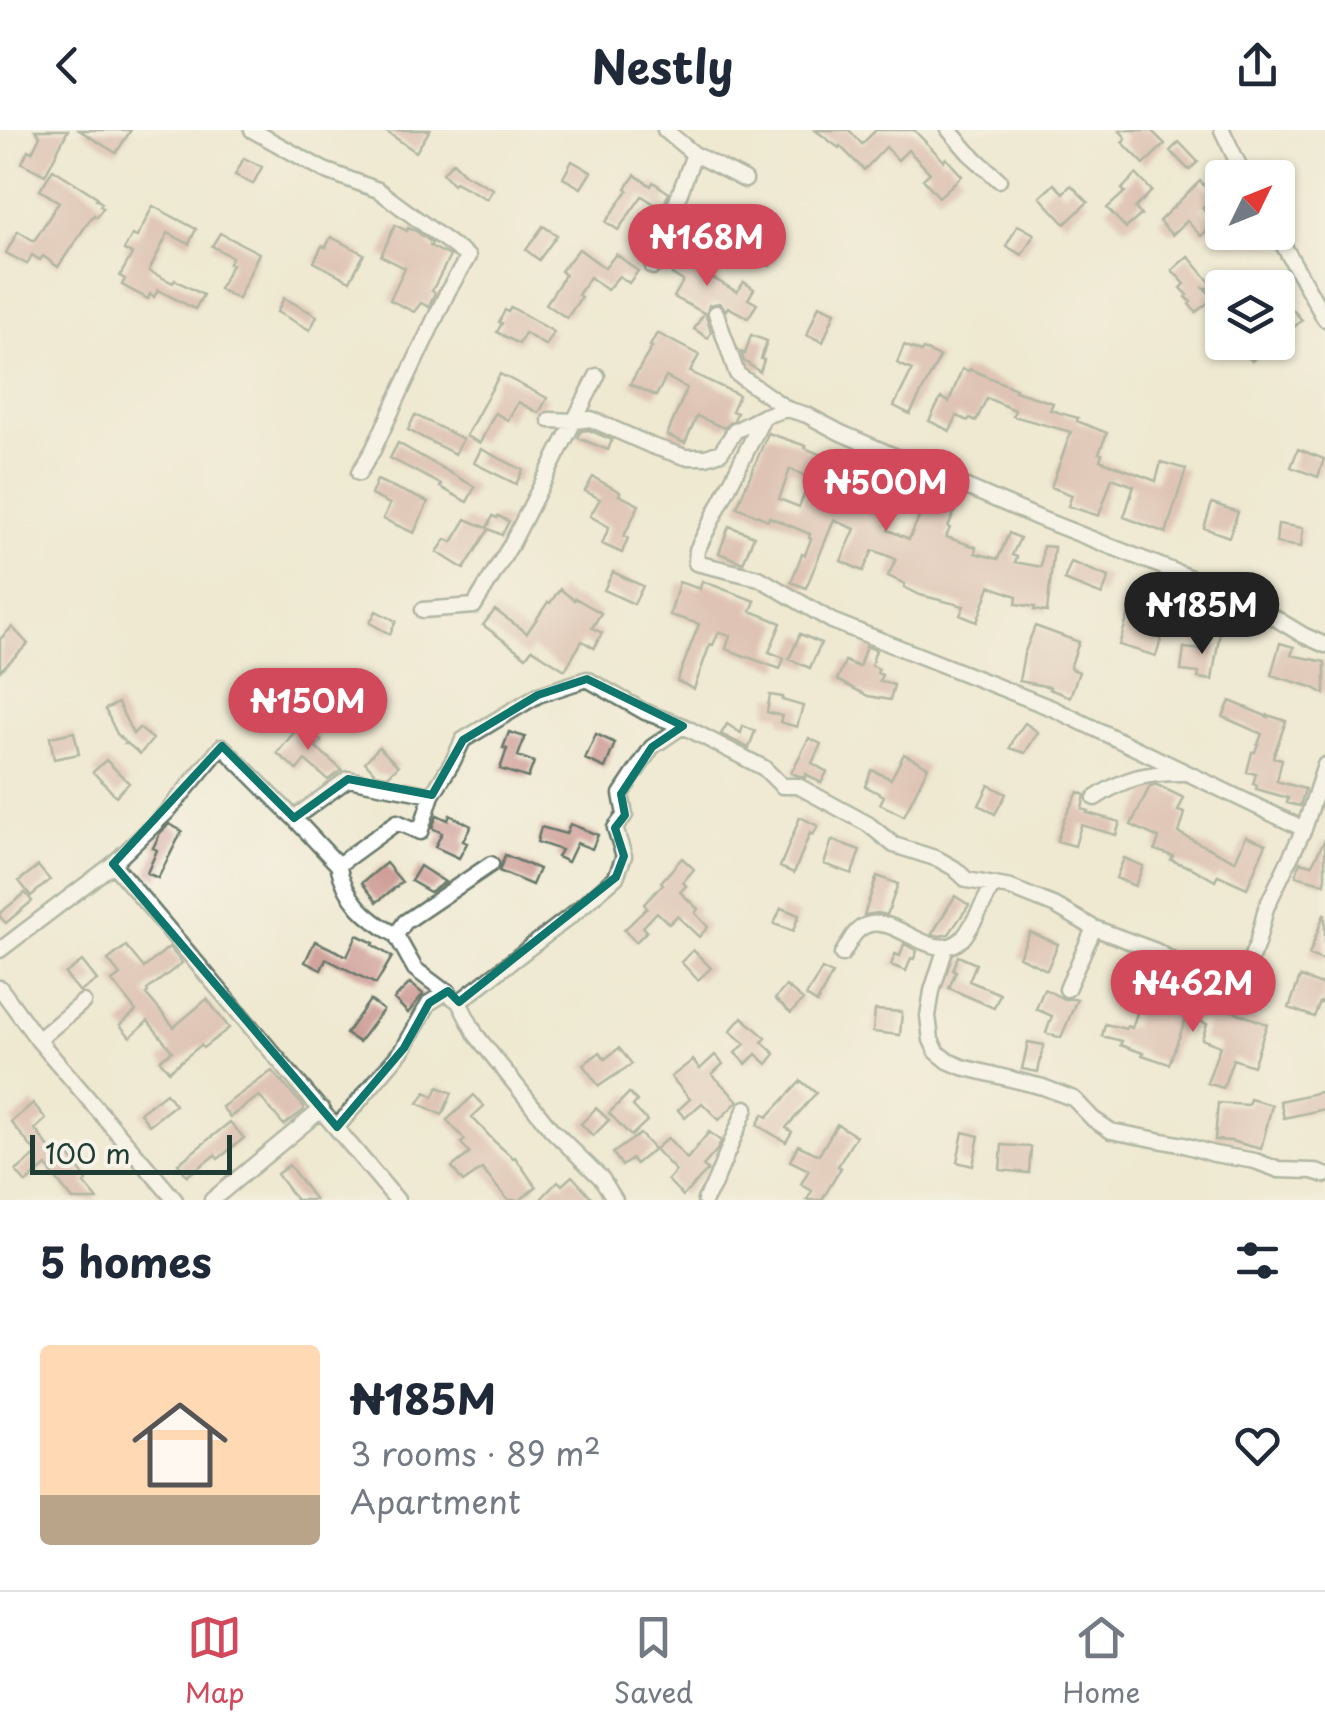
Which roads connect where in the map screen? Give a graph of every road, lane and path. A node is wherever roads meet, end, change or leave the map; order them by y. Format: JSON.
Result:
{"nodes":[{"id":1,"x":252,"y":130,"type":"edge"},
{"id":2,"x":664,"y":130,"type":"edge"},
{"id":3,"x":949,"y":130,"type":"edge"},
{"id":4,"x":1222,"y":130,"type":"edge"},
{"id":5,"x":694,"y":154,"type":"junction"},
{"id":6,"x":1236,"y":160,"type":"edge"},
{"id":7,"x":745,"y":180,"type":"dead end"},
{"id":8,"x":999,"y":180,"type":"dead end"},
{"id":9,"x":1286,"y":250,"type":"edge"},
{"id":10,"x":653,"y":266,"type":"dead end"},
{"id":11,"x":716,"y":313,"type":"dead end"},
{"id":12,"x":1325,"y":319,"type":"edge"},
{"id":13,"x":597,"y":376,"type":"dead end"},
{"id":14,"x":787,"y":409,"type":"junction"},
{"id":15,"x":764,"y":416,"type":"junction"},
{"id":16,"x":550,"y":420,"type":"dead end"},
{"id":17,"x":574,"y":422,"type":"junction"},
{"id":18,"x":359,"y":473,"type":"dead end"},
{"id":19,"x":423,"y":610,"type":"dead end"},
{"id":20,"x":1325,"y":645,"type":"edge"},
{"id":21,"x":683,"y":726,"type":"junction"},
{"id":22,"x":1325,"y":765,"type":"edge"},
{"id":23,"x":1187,"y":772,"type":"junction"},
{"id":24,"x":432,"y":795,"type":"junction"},
{"id":25,"x":1095,"y":798,"type":"dead end"},
{"id":26,"x":294,"y":818,"type":"junction"},
{"id":27,"x":1304,"y":829,"type":"junction"},
{"id":28,"x":113,"y":864,"type":"junction"},
{"id":29,"x":492,"y":864,"type":"dead end"},
{"id":30,"x":338,"y":865,"type":"junction"},
{"id":31,"x":993,"y":885,"type":"junction"},
{"id":32,"x":1094,"y":928,"type":"junction"},
{"id":33,"x":396,"y":935,"type":"junction"},
{"id":34,"x":946,"y":947,"type":"junction"},
{"id":35,"x":0,"y":950,"type":"edge"},
{"id":36,"x":842,"y":954,"type":"dead end"},
{"id":37,"x":0,"y":988,"type":"edge"},
{"id":38,"x":1066,"y":989,"type":"dead end"},
{"id":39,"x":454,"y":996,"type":"junction"},
{"id":40,"x":83,"y":1002,"type":"dead end"},
{"id":41,"x":38,"y":1040,"type":"junction"},
{"id":42,"x":746,"y":1108,"type":"dead end"},
{"id":43,"x":322,"y":1109,"type":"junction"},
{"id":44,"x":337,"y":1128,"type":"junction"},
{"id":45,"x":1325,"y":1175,"type":"edge"},
{"id":46,"x":175,"y":1200,"type":"edge"},
{"id":47,"x":212,"y":1200,"type":"edge"},
{"id":48,"x":398,"y":1200,"type":"edge"},
{"id":49,"x":614,"y":1200,"type":"edge"},
{"id":50,"x":705,"y":1200,"type":"edge"}],
"edges":[{"from":1,"to":18,"type":"street"},
{"from":2,"to":5,"type":"street"},
{"from":3,"to":8,"type":"street"},
{"from":4,"to":6,"type":"street"},
{"from":5,"to":7,"type":"street"},
{"from":5,"to":10,"type":"street"},
{"from":9,"to":12,"type":"street"},
{"from":11,"to":14,"type":"street"},
{"from":13,"to":17,"type":"street"},
{"from":14,"to":15,"type":"street"},
{"from":14,"to":20,"type":"street"},
{"from":15,"to":17,"type":"street"},
{"from":15,"to":23,"type":"street"},
{"from":16,"to":17,"type":"street"},
{"from":17,"to":19,"type":"street"},
{"from":21,"to":24,"type":"street"},
{"from":21,"to":31,"type":"street"},
{"from":21,"to":39,"type":"street"},
{"from":22,"to":27,"type":"street"},
{"from":23,"to":25,"type":"street"},
{"from":23,"to":27,"type":"street"},
{"from":24,"to":26,"type":"street"},
{"from":24,"to":30,"type":"street"},
{"from":26,"to":28,"type":"street"},
{"from":26,"to":30,"type":"street"},
{"from":27,"to":32,"type":"street"},
{"from":28,"to":35,"type":"street"},
{"from":28,"to":43,"type":"street"},
{"from":29,"to":33,"type":"street"},
{"from":30,"to":33,"type":"street"},
{"from":31,"to":32,"type":"street"},
{"from":31,"to":34,"type":"street"},
{"from":32,"to":38,"type":"street"},
{"from":33,"to":39,"type":"street"},
{"from":34,"to":36,"type":"street"},
{"from":34,"to":45,"type":"street"},
{"from":37,"to":41,"type":"street"},
{"from":39,"to":44,"type":"street"},
{"from":39,"to":49,"type":"street"},
{"from":40,"to":41,"type":"street"},
{"from":41,"to":46,"type":"street"},
{"from":42,"to":50,"type":"street"},
{"from":43,"to":44,"type":"street"},
{"from":43,"to":47,"type":"street"},
{"from":44,"to":48,"type":"street"}]}
